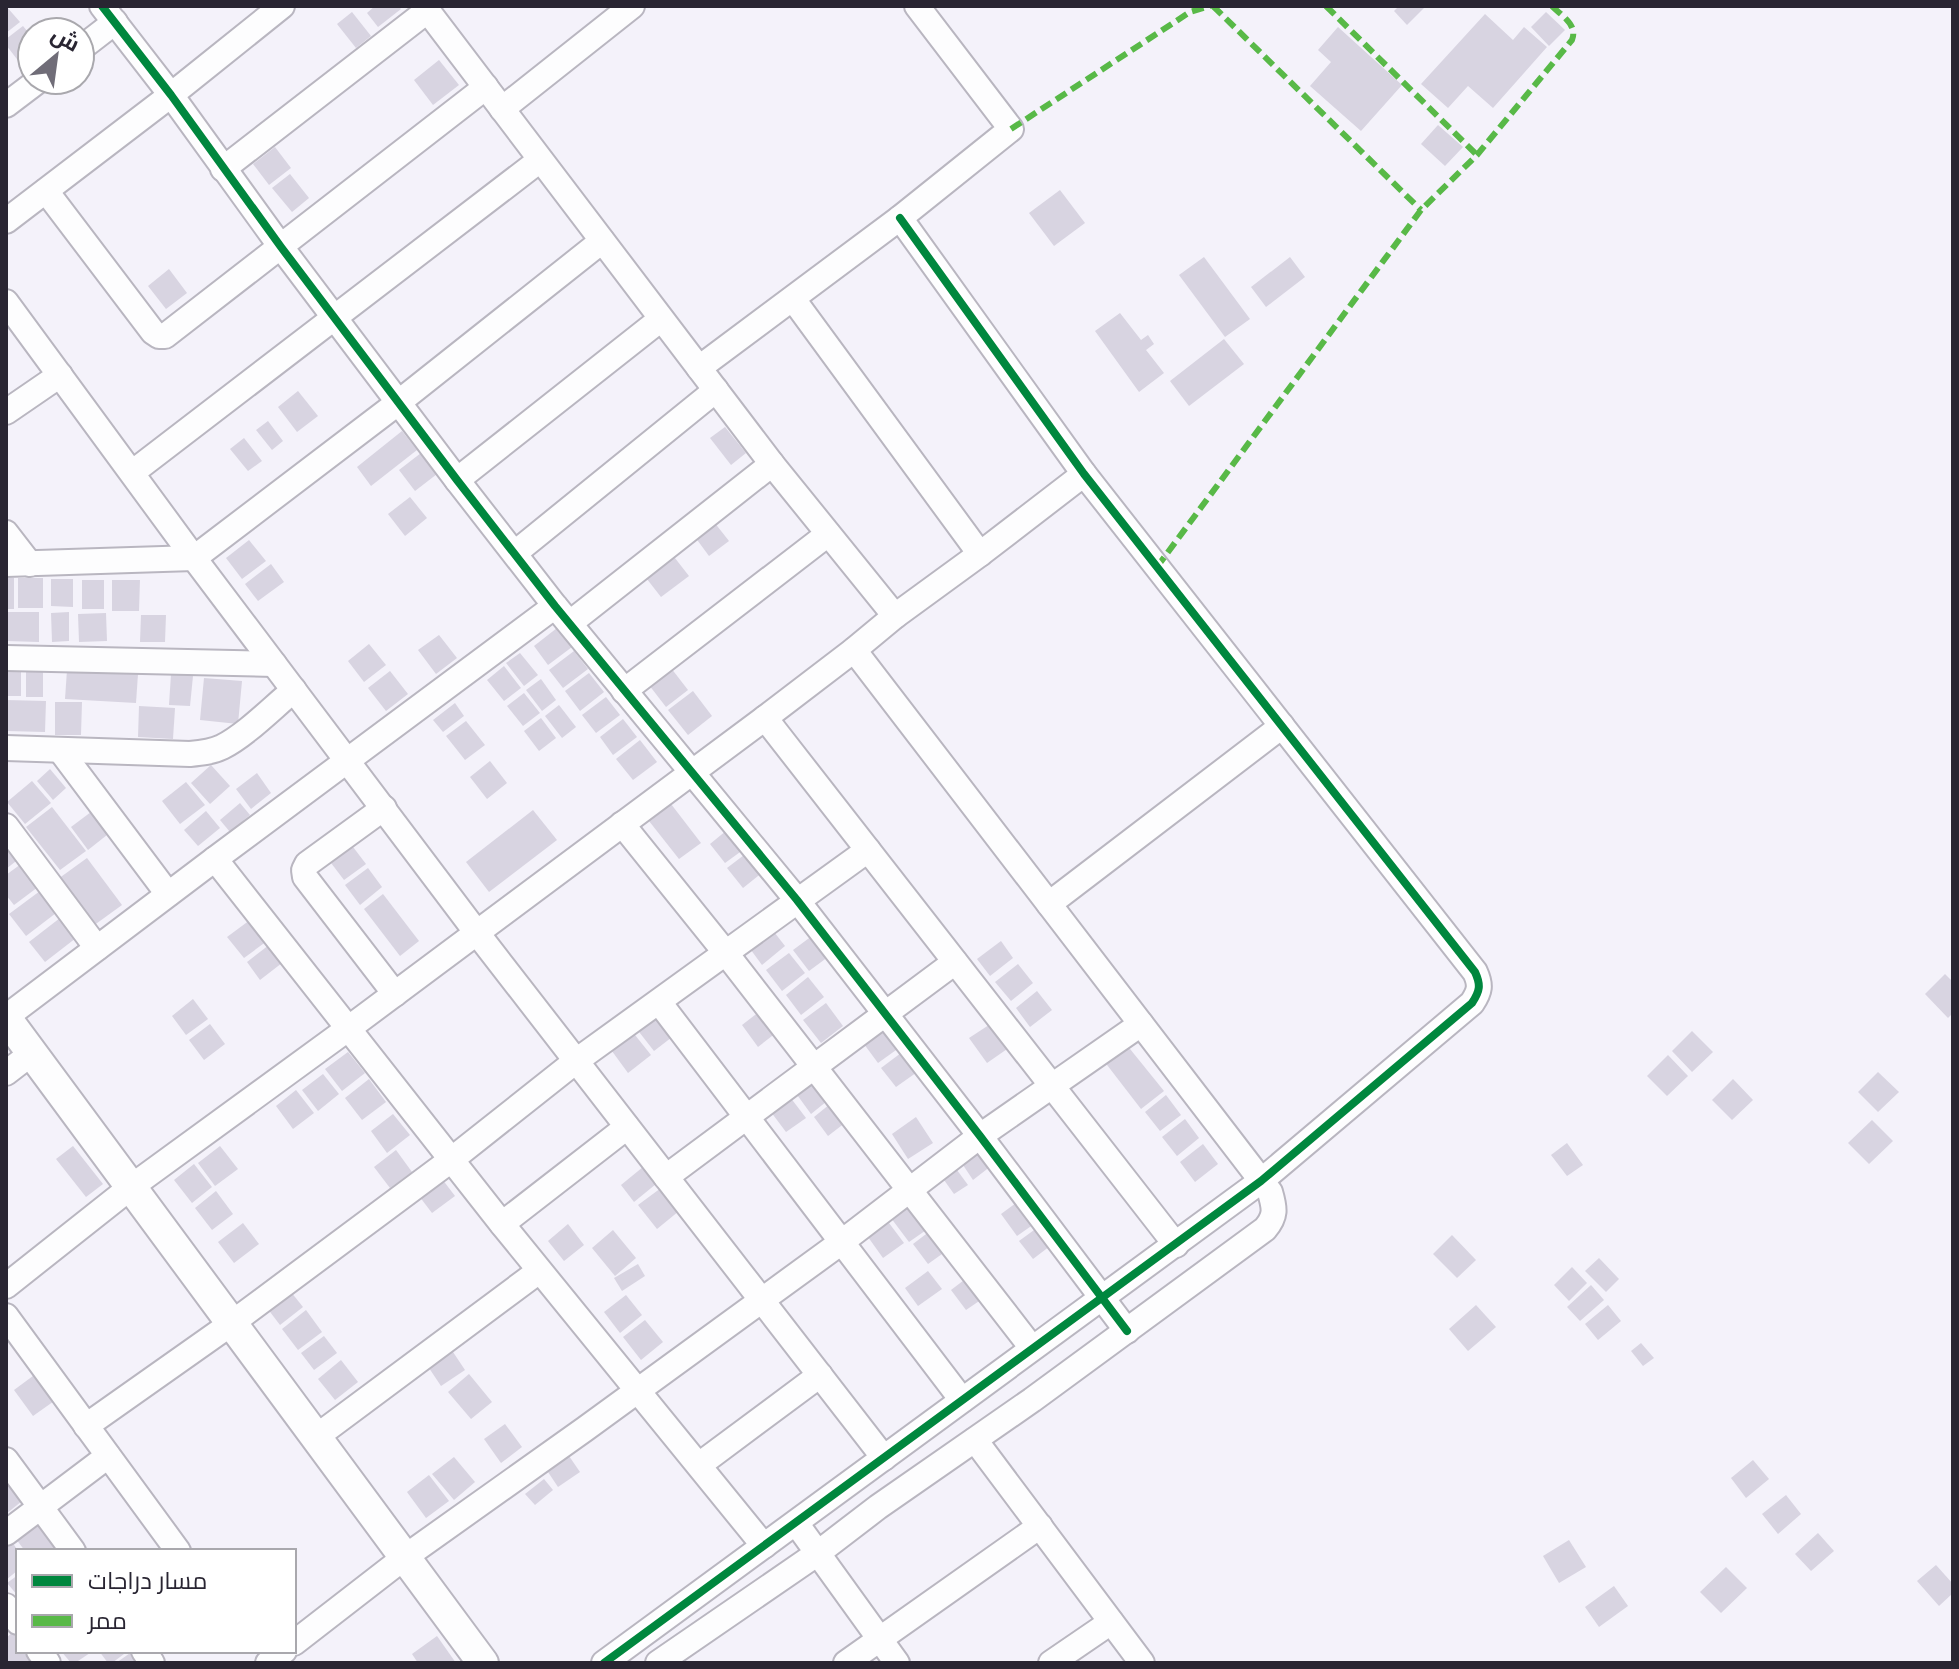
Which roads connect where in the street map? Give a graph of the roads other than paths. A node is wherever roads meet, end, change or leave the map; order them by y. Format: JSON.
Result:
{"nodes":[{"id":1,"x":632,"y":6,"type":"edge"},
{"id":2,"x":917,"y":6,"type":"edge"},
{"id":3,"x":426,"y":8,"type":"edge"},
{"id":4,"x":273,"y":9,"type":"edge"},
{"id":5,"x":109,"y":14,"type":"edge"},
{"id":6,"x":96,"y":30,"type":"edge"},
{"id":7,"x":486,"y":87,"type":"junction"},
{"id":8,"x":171,"y":95,"type":"junction"},
{"id":9,"x":502,"y":109,"type":"junction"},
{"id":10,"x":540,"y":160,"type":"junction"},
{"id":11,"x":223,"y":169,"type":"junction"},
{"id":12,"x":46,"y":191,"type":"junction"},
{"id":13,"x":900,"y":218,"type":"junction"},
{"id":14,"x":6,"y":221,"type":"edge"},
{"id":15,"x":602,"y":241,"type":"junction"},
{"id":16,"x":281,"y":247,"type":"junction"},
{"id":17,"x":793,"y":299,"type":"junction"},
{"id":18,"x":6,"y":302,"type":"edge"},
{"id":19,"x":334,"y":317,"type":"junction"},
{"id":20,"x":661,"y":319,"type":"junction"},
{"id":21,"x":699,"y":368,"type":"junction"},
{"id":22,"x":60,"y":375,"type":"junction"},
{"id":23,"x":716,"y":390,"type":"junction"},
{"id":24,"x":399,"y":402,"type":"junction"},
{"id":25,"x":6,"y":412,"type":"edge"},
{"id":26,"x":772,"y":464,"type":"junction"},
{"id":27,"x":133,"y":472,"type":"junction"},
{"id":28,"x":1084,"y":474,"type":"junction"},
{"id":29,"x":457,"y":480,"type":"junction"},
{"id":30,"x":6,"y":533,"type":"edge"},
{"id":31,"x":828,"y":534,"type":"junction"},
{"id":32,"x":515,"y":553,"type":"junction"},
{"id":33,"x":980,"y":554,"type":"junction"},
{"id":34,"x":194,"y":558,"type":"junction"},
{"id":35,"x":18,"y":564,"type":"edge"},
{"id":36,"x":563,"y":614,"type":"junction"},
{"id":37,"x":895,"y":616,"type":"junction"},
{"id":38,"x":854,"y":650,"type":"junction"},
{"id":39,"x":6,"y":658,"type":"edge"},
{"id":40,"x":274,"y":664,"type":"junction"},
{"id":41,"x":294,"y":690,"type":"junction"},
{"id":42,"x":624,"y":691,"type":"junction"},
{"id":43,"x":765,"y":718,"type":"junction"},
{"id":44,"x":1282,"y":726,"type":"junction"},
{"id":45,"x":6,"y":748,"type":"edge"},
{"id":46,"x":60,"y":750,"type":"junction"},
{"id":47,"x":348,"y":761,"type":"junction"},
{"id":48,"x":691,"y":773,"type":"junction"},
{"id":49,"x":384,"y":808,"type":"junction"},
{"id":50,"x":622,"y":824,"type":"junction"},
{"id":51,"x":6,"y":826,"type":"edge"},
{"id":52,"x":868,"y":850,"type":"junction"},
{"id":53,"x":215,"y":859,"type":"junction"},
{"id":54,"x":168,"y":894,"type":"junction"},
{"id":55,"x":797,"y":900,"type":"junction"},
{"id":56,"x":1049,"y":904,"type":"junction"},
{"id":57,"x":477,"y":933,"type":"junction"},
{"id":58,"x":97,"y":948,"type":"junction"},
{"id":59,"x":725,"y":952,"type":"junction"},
{"id":60,"x":955,"y":962,"type":"junction"},
{"id":61,"x":395,"y":994,"type":"junction"},
{"id":62,"x":659,"y":1002,"type":"junction"},
{"id":63,"x":886,"y":1014,"type":"junction"},
{"id":64,"x":6,"y":1018,"type":"edge"},
{"id":65,"x":1141,"y":1024,"type":"junction"},
{"id":66,"x":349,"y":1028,"type":"junction"},
{"id":67,"x":32,"y":1053,"type":"junction"},
{"id":68,"x":576,"y":1061,"type":"junction"},
{"id":69,"x":815,"y":1067,"type":"junction"},
{"id":70,"x":6,"y":1073,"type":"edge"},
{"id":71,"x":1052,"y":1085,"type":"junction"},
{"id":72,"x":747,"y":1117,"type":"junction"},
{"id":73,"x":627,"y":1127,"type":"junction"},
{"id":74,"x":980,"y":1136,"type":"junction"},
{"id":75,"x":451,"y":1160,"type":"junction"},
{"id":76,"x":666,"y":1177,"type":"junction"},
{"id":77,"x":1261,"y":1181,"type":"junction"},
{"id":78,"x":131,"y":1187,"type":"junction"},
{"id":79,"x":909,"y":1190,"type":"junction"},
{"id":80,"x":502,"y":1224,"type":"junction"},
{"id":81,"x":843,"y":1241,"type":"junction"},
{"id":82,"x":1176,"y":1245,"type":"junction"},
{"id":83,"x":539,"y":1271,"type":"junction"},
{"id":84,"x":6,"y":1286,"type":"edge"},
{"id":85,"x":1102,"y":1297,"type":"junction"},
{"id":86,"x":762,"y":1300,"type":"junction"},
{"id":87,"x":6,"y":1316,"type":"edge"},
{"id":88,"x":232,"y":1323,"type":"junction"},
{"id":89,"x":1127,"y":1331,"type":"junction"},
{"id":90,"x":1032,"y":1348,"type":"junction"},
{"id":91,"x":820,"y":1375,"type":"junction"},
{"id":92,"x":637,"y":1390,"type":"junction"},
{"id":93,"x":962,"y":1400,"type":"junction"},
{"id":94,"x":86,"y":1426,"type":"junction"},
{"id":95,"x":316,"y":1437,"type":"junction"},
{"id":96,"x":975,"y":1440,"type":"junction"},
{"id":97,"x":108,"y":1456,"type":"junction"},
{"id":98,"x":884,"y":1458,"type":"junction"},
{"id":99,"x":6,"y":1460,"type":"edge"},
{"id":100,"x":699,"y":1465,"type":"junction"},
{"id":101,"x":41,"y":1506,"type":"junction"},
{"id":102,"x":796,"y":1523,"type":"junction"},
{"id":103,"x":1040,"y":1526,"type":"junction"},
{"id":104,"x":6,"y":1533,"type":"edge"},
{"id":105,"x":764,"y":1546,"type":"junction"},
{"id":106,"x":72,"y":1549,"type":"edge"},
{"id":107,"x":177,"y":1549,"type":"edge"},
{"id":108,"x":818,"y":1553,"type":"junction"},
{"id":109,"x":405,"y":1557,"type":"junction"},
{"id":110,"x":1111,"y":1622,"type":"junction"},
{"id":111,"x":879,"y":1639,"type":"junction"},
{"id":112,"x":296,"y":1641,"type":"edge"},
{"id":113,"x":483,"y":1663,"type":"edge"},
{"id":114,"x":604,"y":1663,"type":"edge"},
{"id":115,"x":658,"y":1663,"type":"edge"},
{"id":116,"x":846,"y":1663,"type":"edge"},
{"id":117,"x":897,"y":1663,"type":"edge"},
{"id":118,"x":1051,"y":1663,"type":"edge"},
{"id":119,"x":1142,"y":1663,"type":"edge"}],
"edges":[{"from":1,"to":9,"type":"street"},
{"from":2,"to":13,"type":"street"},
{"from":3,"to":7,"type":"street"},
{"from":3,"to":11,"type":"street"},
{"from":4,"to":8,"type":"street"},
{"from":5,"to":6,"type":"street"},
{"from":5,"to":8,"type":"street"},
{"from":7,"to":9,"type":"street"},
{"from":7,"to":16,"type":"street"},
{"from":8,"to":11,"type":"street"},
{"from":8,"to":12,"type":"street"},
{"from":9,"to":10,"type":"street"},
{"from":10,"to":15,"type":"street"},
{"from":10,"to":19,"type":"street"},
{"from":11,"to":16,"type":"street"},
{"from":12,"to":14,"type":"street"},
{"from":12,"to":16,"type":"street"},
{"from":13,"to":17,"type":"street"},
{"from":13,"to":28,"type":"street"},
{"from":15,"to":20,"type":"street"},
{"from":15,"to":24,"type":"street"},
{"from":16,"to":19,"type":"street"},
{"from":17,"to":21,"type":"street"},
{"from":17,"to":33,"type":"street"},
{"from":18,"to":22,"type":"street"},
{"from":19,"to":24,"type":"street"},
{"from":19,"to":27,"type":"street"},
{"from":20,"to":21,"type":"street"},
{"from":20,"to":29,"type":"street"},
{"from":21,"to":23,"type":"street"},
{"from":22,"to":25,"type":"street"},
{"from":22,"to":27,"type":"street"},
{"from":23,"to":26,"type":"street"},
{"from":23,"to":32,"type":"street"},
{"from":24,"to":29,"type":"street"},
{"from":24,"to":34,"type":"street"},
{"from":26,"to":31,"type":"street"},
{"from":26,"to":36,"type":"street"},
{"from":27,"to":34,"type":"street"},
{"from":28,"to":33,"type":"street"},
{"from":28,"to":44,"type":"street"},
{"from":29,"to":32,"type":"street"},
{"from":30,"to":35,"type":"street"},
{"from":31,"to":37,"type":"street"},
{"from":31,"to":42,"type":"street"},
{"from":32,"to":36,"type":"street"},
{"from":33,"to":37,"type":"street"},
{"from":34,"to":35,"type":"street"},
{"from":34,"to":40,"type":"street"},
{"from":36,"to":42,"type":"street"},
{"from":36,"to":47,"type":"street"},
{"from":37,"to":38,"type":"street"},
{"from":38,"to":43,"type":"street"},
{"from":38,"to":56,"type":"street"},
{"from":39,"to":40,"type":"street"},
{"from":40,"to":41,"type":"street"},
{"from":41,"to":46,"type":"street"},
{"from":41,"to":47,"type":"street"},
{"from":42,"to":48,"type":"street"},
{"from":43,"to":48,"type":"street"},
{"from":43,"to":52,"type":"street"},
{"from":44,"to":56,"type":"street"},
{"from":44,"to":77,"type":"street"},
{"from":45,"to":46,"type":"street"},
{"from":46,"to":54,"type":"street"},
{"from":47,"to":49,"type":"street"},
{"from":47,"to":53,"type":"street"},
{"from":48,"to":50,"type":"street"},
{"from":48,"to":55,"type":"street"},
{"from":49,"to":57,"type":"street"},
{"from":49,"to":61,"type":"street"},
{"from":50,"to":57,"type":"street"},
{"from":50,"to":59,"type":"street"},
{"from":51,"to":58,"type":"street"},
{"from":52,"to":55,"type":"street"},
{"from":52,"to":60,"type":"street"},
{"from":53,"to":54,"type":"street"},
{"from":53,"to":66,"type":"street"},
{"from":54,"to":58,"type":"street"},
{"from":55,"to":59,"type":"street"},
{"from":55,"to":63,"type":"street"},
{"from":56,"to":65,"type":"street"},
{"from":57,"to":61,"type":"street"},
{"from":57,"to":68,"type":"street"},
{"from":58,"to":64,"type":"street"},
{"from":59,"to":62,"type":"street"},
{"from":59,"to":69,"type":"street"},
{"from":60,"to":63,"type":"street"},
{"from":60,"to":71,"type":"street"},
{"from":61,"to":66,"type":"street"},
{"from":62,"to":68,"type":"street"},
{"from":62,"to":72,"type":"street"},
{"from":63,"to":69,"type":"street"},
{"from":63,"to":74,"type":"street"},
{"from":64,"to":67,"type":"street"},
{"from":65,"to":71,"type":"street"},
{"from":65,"to":77,"type":"street"},
{"from":66,"to":75,"type":"street"},
{"from":66,"to":78,"type":"street"},
{"from":67,"to":70,"type":"street"},
{"from":67,"to":78,"type":"street"},
{"from":68,"to":73,"type":"street"},
{"from":68,"to":75,"type":"street"},
{"from":69,"to":72,"type":"street"},
{"from":69,"to":79,"type":"street"},
{"from":71,"to":74,"type":"street"},
{"from":71,"to":82,"type":"street"},
{"from":72,"to":76,"type":"street"},
{"from":72,"to":81,"type":"street"},
{"from":73,"to":76,"type":"street"},
{"from":73,"to":80,"type":"street"},
{"from":74,"to":79,"type":"street"},
{"from":74,"to":85,"type":"street"},
{"from":75,"to":80,"type":"street"},
{"from":75,"to":88,"type":"street"},
{"from":76,"to":86,"type":"street"},
{"from":77,"to":82,"type":"street"},
{"from":77,"to":89,"type":"street"},
{"from":78,"to":84,"type":"street"},
{"from":78,"to":88,"type":"street"},
{"from":79,"to":81,"type":"street"},
{"from":79,"to":90,"type":"street"},
{"from":80,"to":83,"type":"street"},
{"from":81,"to":86,"type":"street"},
{"from":81,"to":93,"type":"street"},
{"from":82,"to":85,"type":"street"},
{"from":83,"to":92,"type":"street"},
{"from":83,"to":95,"type":"street"},
{"from":85,"to":89,"type":"street"},
{"from":85,"to":90,"type":"street"},
{"from":86,"to":91,"type":"street"},
{"from":86,"to":92,"type":"street"},
{"from":87,"to":94,"type":"street"},
{"from":88,"to":94,"type":"street"},
{"from":88,"to":95,"type":"street"},
{"from":89,"to":96,"type":"street"},
{"from":90,"to":93,"type":"street"},
{"from":91,"to":98,"type":"street"},
{"from":91,"to":100,"type":"street"},
{"from":92,"to":100,"type":"street"},
{"from":92,"to":109,"type":"street"},
{"from":93,"to":98,"type":"street"},
{"from":94,"to":97,"type":"street"},
{"from":95,"to":109,"type":"street"},
{"from":96,"to":103,"type":"street"},
{"from":96,"to":108,"type":"street"},
{"from":97,"to":101,"type":"street"},
{"from":97,"to":107,"type":"street"},
{"from":98,"to":102,"type":"street"},
{"from":99,"to":101,"type":"street"},
{"from":100,"to":105,"type":"street"},
{"from":101,"to":104,"type":"street"},
{"from":101,"to":106,"type":"street"},
{"from":102,"to":105,"type":"street"},
{"from":102,"to":108,"type":"street"},
{"from":103,"to":110,"type":"street"},
{"from":103,"to":111,"type":"street"},
{"from":105,"to":114,"type":"street"},
{"from":108,"to":111,"type":"street"},
{"from":108,"to":115,"type":"street"},
{"from":109,"to":112,"type":"street"},
{"from":109,"to":113,"type":"street"},
{"from":110,"to":118,"type":"street"},
{"from":110,"to":119,"type":"street"},
{"from":111,"to":116,"type":"street"},
{"from":111,"to":117,"type":"street"}]}
